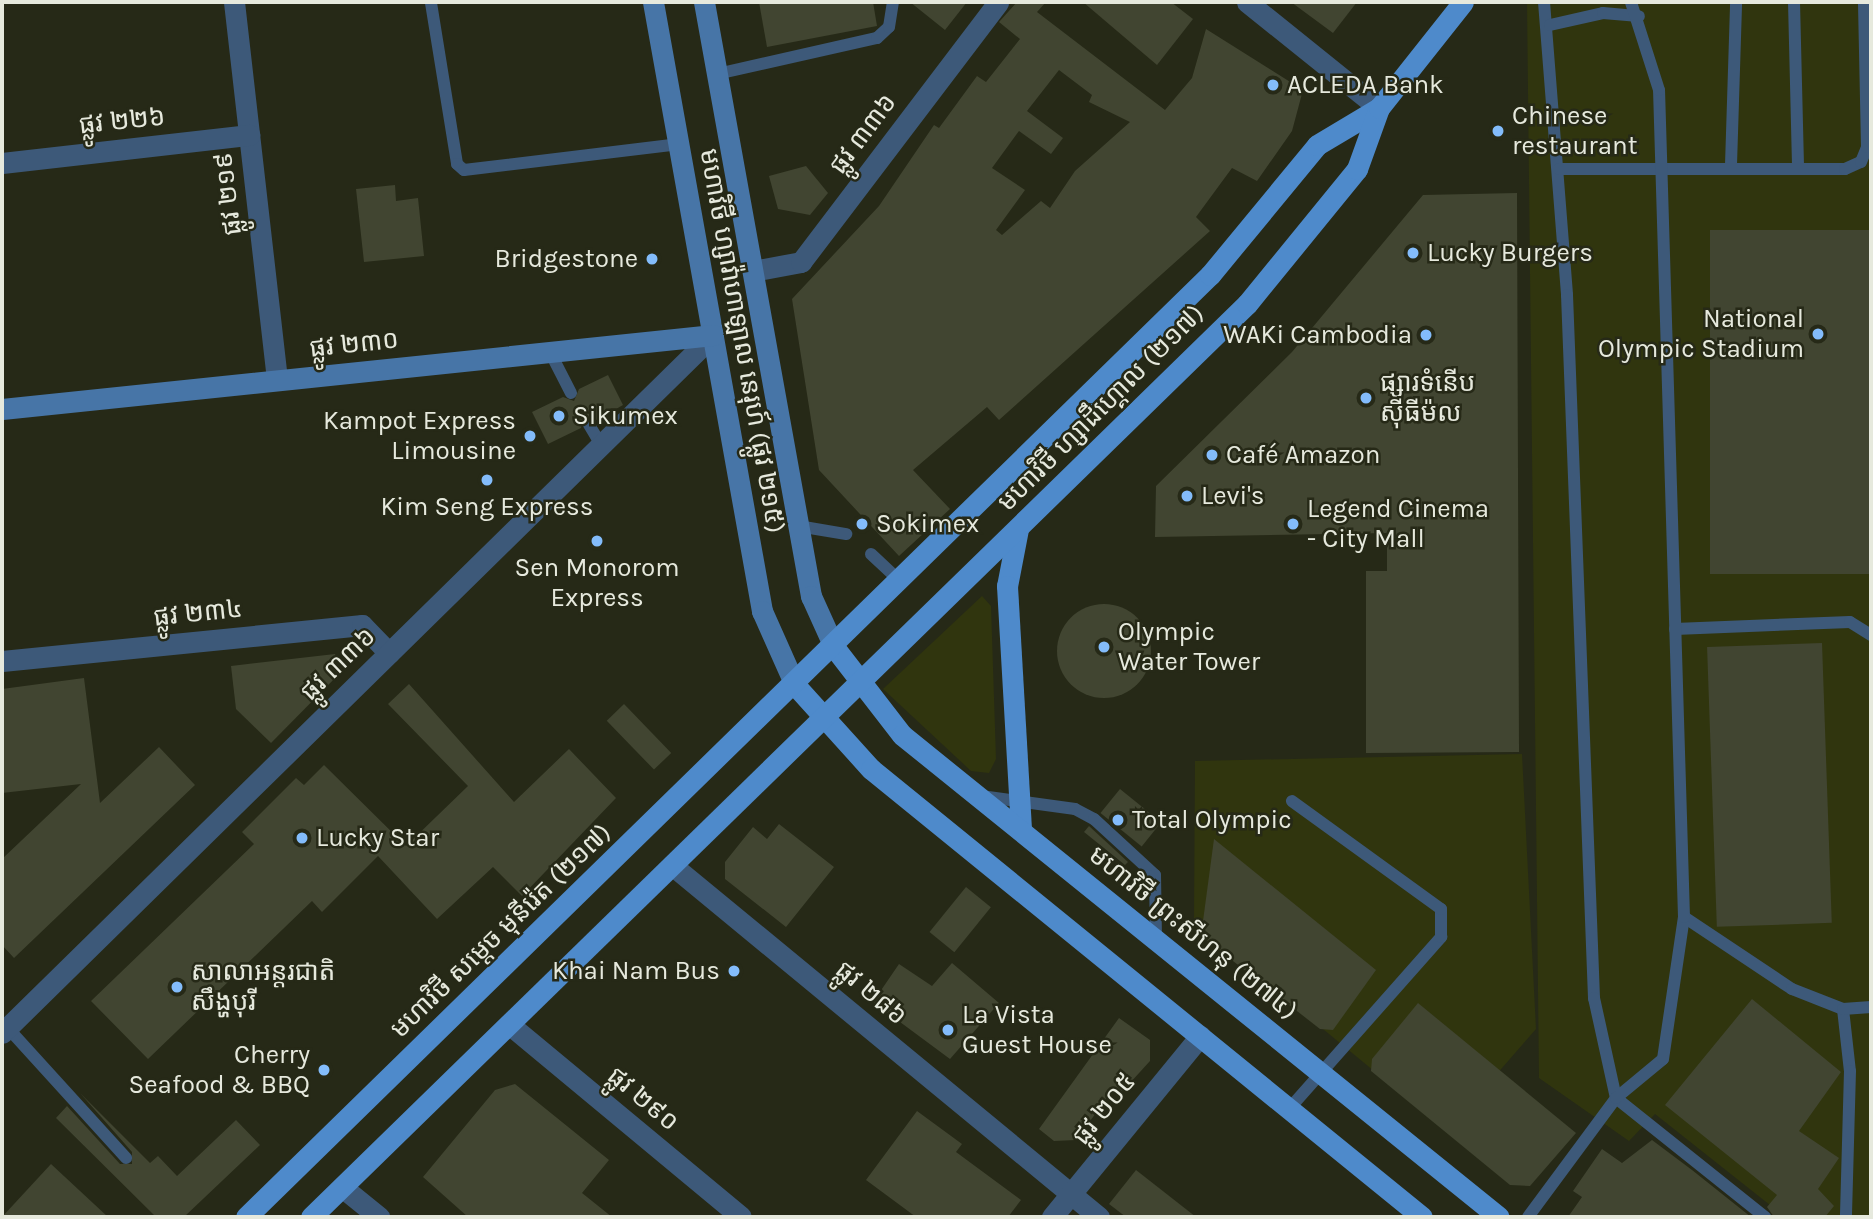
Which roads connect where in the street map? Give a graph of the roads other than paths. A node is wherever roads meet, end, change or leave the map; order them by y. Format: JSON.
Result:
{"nodes":[{"id":1,"x":234,"y":2,"type":"edge"},
{"id":2,"x":653,"y":2,"type":"edge"},
{"id":3,"x":704,"y":2,"type":"edge"},
{"id":4,"x":893,"y":2,"type":"edge"},
{"id":5,"x":998,"y":2,"type":"edge"},
{"id":6,"x":1247,"y":2,"type":"edge"},
{"id":7,"x":1464,"y":2,"type":"edge"},
{"id":8,"x":1544,"y":2,"type":"edge"},
{"id":9,"x":1631,"y":2,"type":"edge"},
{"id":10,"x":1736,"y":2,"type":"edge"},
{"id":11,"x":1794,"y":2,"type":"edge"},
{"id":12,"x":1864,"y":2,"type":"edge"},
{"id":13,"x":431,"y":3,"type":"edge"},
{"id":14,"x":1639,"y":16,"type":"junction"},
{"id":15,"x":1550,"y":26,"type":"junction"},
{"id":16,"x":717,"y":74,"type":"junction"},
{"id":17,"x":1379,"y":108,"type":"junction"},
{"id":18,"x":249,"y":135,"type":"junction"},
{"id":19,"x":679,"y":144,"type":"junction"},
{"id":20,"x":1868,"y":154,"type":"edge"},
{"id":21,"x":2,"y":163,"type":"edge"},
{"id":22,"x":1731,"y":165,"type":"junction"},
{"id":23,"x":1660,"y":166,"type":"junction"},
{"id":24,"x":1798,"y":167,"type":"junction"},
{"id":25,"x":1559,"y":169,"type":"junction"},
{"id":26,"x":753,"y":271,"type":"junction"},
{"id":27,"x":713,"y":335,"type":"junction"},
{"id":28,"x":550,"y":352,"type":"junction"},
{"id":29,"x":277,"y":380,"type":"junction"},
{"id":30,"x":571,"y":393,"type":"dead end"},
{"id":31,"x":2,"y":409,"type":"edge"},
{"id":32,"x":588,"y":423,"type":"dead end"},
{"id":33,"x":600,"y":446,"type":"junction"},
{"id":34,"x":799,"y":526,"type":"junction"},
{"id":35,"x":1018,"y":529,"type":"junction"},
{"id":36,"x":846,"y":534,"type":"dead end"},
{"id":37,"x":871,"y":554,"type":"dead end"},
{"id":38,"x":900,"y":581,"type":"junction"},
{"id":39,"x":1675,"y":629,"type":"junction"},
{"id":40,"x":1871,"y":635,"type":"edge"},
{"id":41,"x":834,"y":647,"type":"junction"},
{"id":42,"x":389,"y":653,"type":"junction"},
{"id":43,"x":2,"y":661,"type":"edge"},
{"id":44,"x":795,"y":685,"type":"junction"},
{"id":45,"x":860,"y":685,"type":"junction"},
{"id":46,"x":824,"y":720,"type":"junction"},
{"id":47,"x":979,"y":795,"type":"junction"},
{"id":48,"x":1017,"y":800,"type":"junction"},
{"id":49,"x":1292,"y":801,"type":"dead end"},
{"id":50,"x":1021,"y":828,"type":"junction"},
{"id":51,"x":673,"y":866,"type":"junction"},
{"id":52,"x":1684,"y":917,"type":"junction"},
{"id":53,"x":1156,"y":941,"type":"junction"},
{"id":54,"x":1871,"y":1007,"type":"edge"},
{"id":55,"x":1843,"y":1009,"type":"junction"},
{"id":56,"x":510,"y":1025,"type":"junction"},
{"id":57,"x":4,"y":1030,"type":"edge"},
{"id":58,"x":1199,"y":1037,"type":"junction"},
{"id":59,"x":1320,"y":1073,"type":"junction"},
{"id":60,"x":1616,"y":1098,"type":"junction"},
{"id":61,"x":1289,"y":1110,"type":"junction"},
{"id":62,"x":126,"y":1158,"type":"dead end"},
{"id":63,"x":342,"y":1187,"type":"junction"},
{"id":64,"x":1071,"y":1194,"type":"junction"},
{"id":65,"x":246,"y":1217,"type":"edge"},
{"id":66,"x":311,"y":1217,"type":"edge"},
{"id":67,"x":379,"y":1217,"type":"edge"},
{"id":68,"x":741,"y":1217,"type":"edge"},
{"id":69,"x":1052,"y":1217,"type":"edge"},
{"id":70,"x":1099,"y":1217,"type":"edge"},
{"id":71,"x":1422,"y":1217,"type":"edge"},
{"id":72,"x":1499,"y":1217,"type":"edge"},
{"id":73,"x":1528,"y":1217,"type":"edge"},
{"id":74,"x":1765,"y":1217,"type":"edge"},
{"id":75,"x":1846,"y":1217,"type":"edge"}],
"edges":[{"from":1,"to":18,"type":"street","name":"ផ្លូវ ២១៩"},
{"from":2,"to":19,"type":"main road","name":"មហាវិថី ហ្សាវ៉ាហាឡាល នេរុហ៍ (ផ្លូវ ២១៥)"},
{"from":3,"to":16,"type":"main road","name":"មហាវិថី ហ្សាវ៉ាហាឡាល នេរុហ៍ (ផ្លូវ ២១៥)"},
{"from":4,"to":16,"type":"lane"},
{"from":5,"to":26,"type":"street","name":"ផ្លូវ ៣៣៦"},
{"from":6,"to":17,"type":"street"},
{"from":7,"to":17,"type":"main road","name":"មហាវិថី ហ្សាដឹហ្គោល (២១៧)"},
{"from":8,"to":15,"type":"lane"},
{"from":9,"to":14,"type":"lane"},
{"from":10,"to":22,"type":"lane"},
{"from":11,"to":24,"type":"lane"},
{"from":12,"to":20,"type":"lane"},
{"from":13,"to":19,"type":"lane"},
{"from":14,"to":15,"type":"lane"},
{"from":14,"to":23,"type":"lane"},
{"from":15,"to":25,"type":"lane"},
{"from":16,"to":26,"type":"main road","name":"មហាវិថី ហ្សាវ៉ាហាឡាល នេរុហ៍ (ផ្លូវ ២១៥)"},
{"from":17,"to":35,"type":"main road","name":"មហាវិថី ហ្សាដឹហ្គោល (២១៧)"},
{"from":17,"to":38,"type":"main road","name":"មហាវិថី ហ្សាដឹហ្គោល (២១៧)"},
{"from":18,"to":21,"type":"street","name":"ផ្លូវ ២២៦"},
{"from":18,"to":29,"type":"street","name":"ផ្លូវ ២១៩"},
{"from":19,"to":27,"type":"main road","name":"មហាវិថី ហ្សាវ៉ាហាឡាល នេរុហ៍ (ផ្លូវ ២១៥)"},
{"from":20,"to":24,"type":"lane"},
{"from":22,"to":23,"type":"lane"},
{"from":22,"to":24,"type":"lane"},
{"from":23,"to":25,"type":"lane"},
{"from":23,"to":39,"type":"lane"},
{"from":25,"to":60,"type":"lane"},
{"from":26,"to":34,"type":"main road","name":"មហាវិថី ហ្សាវ៉ាហាឡាល នេរុហ៍ (ផ្លូវ ២១៥)"},
{"from":27,"to":28,"type":"main road","name":"ផ្លូវ ២៣០"},
{"from":27,"to":33,"type":"street","name":"ផ្លូវ ៣៣៦"},
{"from":27,"to":44,"type":"main road","name":"មហាវិថី ហ្សាវ៉ាហាឡាល នេរុហ៍ (ផ្លូវ ២១៥)"},
{"from":28,"to":29,"type":"main road","name":"ផ្លូវ ២៣០"},
{"from":28,"to":30,"type":"lane"},
{"from":29,"to":31,"type":"main road","name":"ផ្លូវ ២៣០"},
{"from":32,"to":33,"type":"lane"},
{"from":33,"to":42,"type":"street","name":"ផ្លូវ ៣៣៦"},
{"from":34,"to":36,"type":"lane"},
{"from":34,"to":41,"type":"main road","name":"មហាវិថី ហ្សាវ៉ាហាឡាល នេរុហ៍ (ផ្លូវ ២១៥)"},
{"from":35,"to":45,"type":"main road","name":"មហាវិថី ហ្សាដឹហ្គោល (២១៧)"},
{"from":35,"to":48,"type":"main road"},
{"from":37,"to":38,"type":"lane"},
{"from":38,"to":41,"type":"main road","name":"មហាវិថី ហ្សាដឹហ្គោល (២១៧)"},
{"from":39,"to":40,"type":"lane"},
{"from":39,"to":52,"type":"lane"},
{"from":41,"to":44,"type":"main road","name":"មហាវិថី ហ្សាដឹហ្គោល (២១៧)"},
{"from":41,"to":45,"type":"main road","name":"មហាវិថី ព្រះសីហនុ (២៧៤)"},
{"from":42,"to":43,"type":"street","name":"ផ្លូវ ២៣៤"},
{"from":42,"to":57,"type":"street","name":"ផ្លូវ ៣៣៦"},
{"from":44,"to":46,"type":"main road"},
{"from":44,"to":65,"type":"main road","name":"មហាវិថី សម្តេច មុនីរ៉េត (២១៧)"},
{"from":45,"to":46,"type":"main road","name":"មហាវិថី ហ្សាដឹហ្គោល (២១៧)"},
{"from":45,"to":47,"type":"main road","name":"មហាវិថី ព្រះសីហនុ (២៧៤)"},
{"from":46,"to":51,"type":"main road"},
{"from":46,"to":58,"type":"main road"},
{"from":47,"to":48,"type":"lane"},
{"from":47,"to":50,"type":"main road","name":"មហាវិថី ព្រះសីហនុ (២៧៤)"},
{"from":48,"to":50,"type":"main road"},
{"from":48,"to":53,"type":"lane"},
{"from":49,"to":59,"type":"lane"},
{"from":50,"to":53,"type":"main road","name":"មហាវិថី ព្រះសីហនុ (២៧៤)"},
{"from":51,"to":56,"type":"main road"},
{"from":51,"to":64,"type":"street","name":"ផ្លូវ ២៨៦"},
{"from":52,"to":55,"type":"lane"},
{"from":52,"to":60,"type":"lane"},
{"from":53,"to":59,"type":"main road","name":"មហាវិថី ព្រះសីហនុ (២៧៤)"},
{"from":54,"to":55,"type":"lane"},
{"from":55,"to":75,"type":"lane"},
{"from":56,"to":63,"type":"main road"},
{"from":56,"to":68,"type":"street","name":"ផ្លូវ ២៩០"},
{"from":57,"to":62,"type":"lane"},
{"from":58,"to":61,"type":"main road"},
{"from":58,"to":64,"type":"street","name":"ផ្លូវ ២០៥"},
{"from":59,"to":61,"type":"lane"},
{"from":59,"to":72,"type":"main road","name":"មហាវិថី ព្រះសីហនុ (២៧៤)"},
{"from":60,"to":73,"type":"lane"},
{"from":60,"to":74,"type":"lane"},
{"from":61,"to":71,"type":"main road"},
{"from":63,"to":66,"type":"main road"},
{"from":63,"to":67,"type":"street"},
{"from":64,"to":69,"type":"street","name":"ផ្លូវ ២០៥"},
{"from":64,"to":70,"type":"street","name":"ផ្លូវ ២៨៦"}]}
